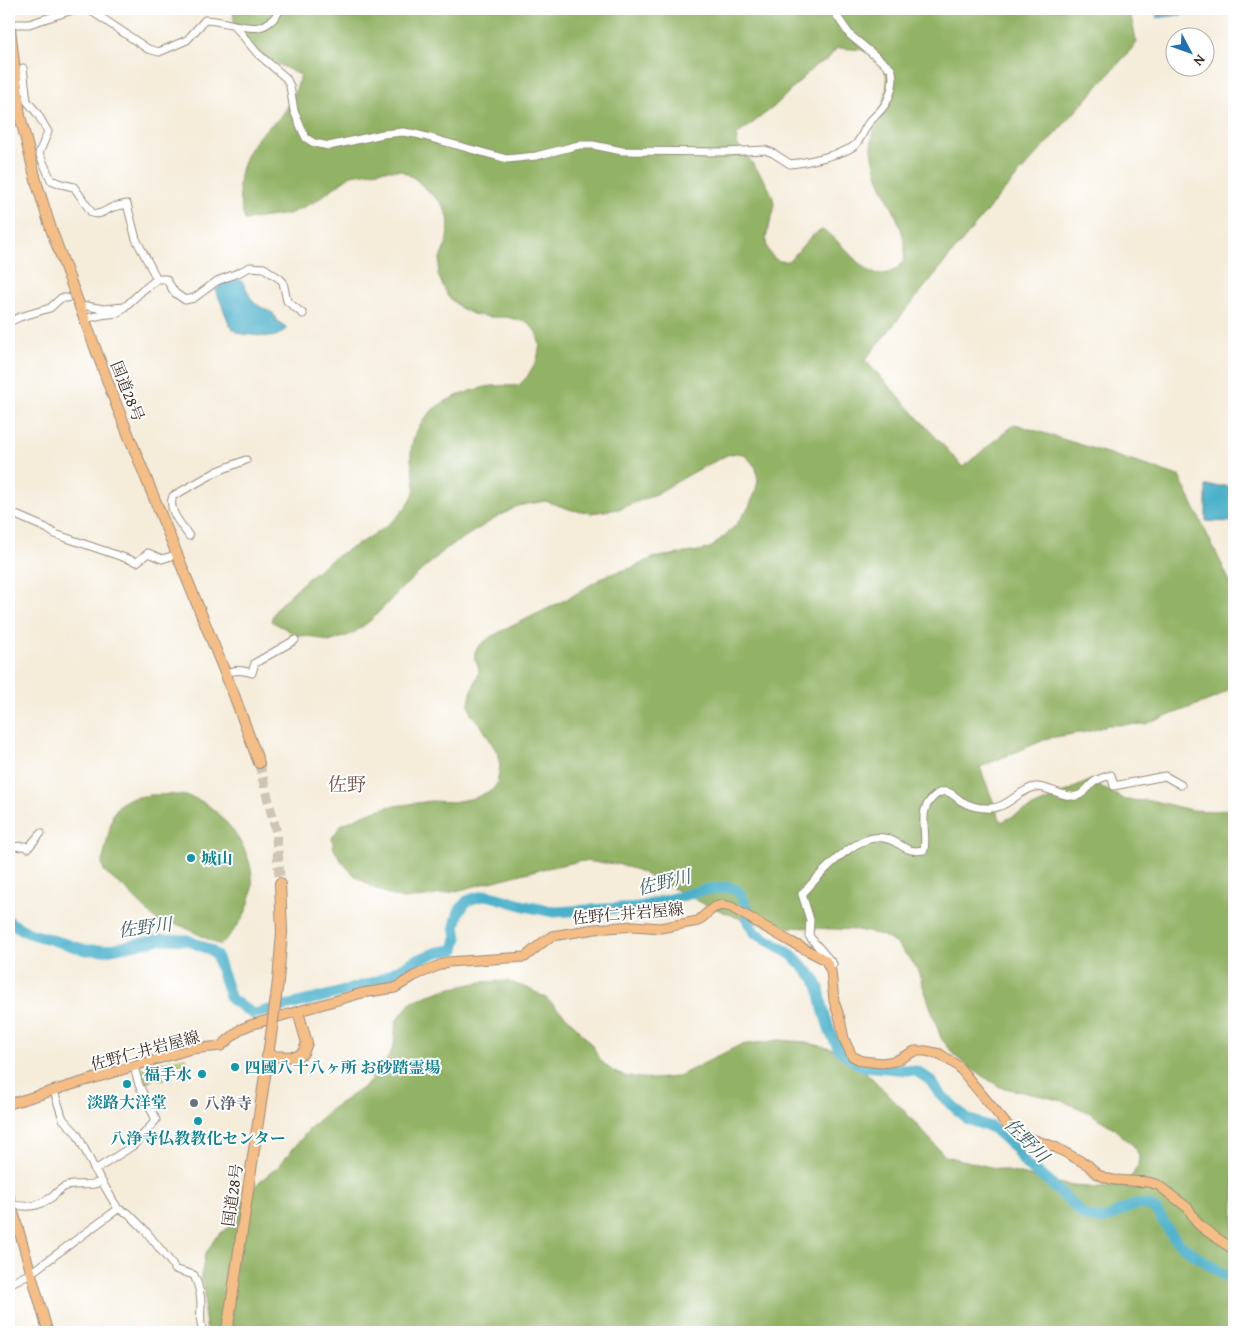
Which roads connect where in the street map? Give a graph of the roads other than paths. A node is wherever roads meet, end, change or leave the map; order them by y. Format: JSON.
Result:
{"nodes":[{"id":1,"x":76,"y":9,"type":"edge"},
{"id":2,"x":84,"y":9,"type":"edge"},
{"id":3,"x":280,"y":9,"type":"edge"},
{"id":4,"x":832,"y":9,"type":"edge"},
{"id":5,"x":67,"y":10,"type":"edge"},
{"id":6,"x":9,"y":19,"type":"edge"},
{"id":7,"x":234,"y":25,"type":"junction"},
{"id":8,"x":9,"y":26,"type":"edge"},
{"id":9,"x":23,"y":68,"type":"dead end"},
{"id":10,"x":158,"y":279,"type":"junction"},
{"id":11,"x":67,"y":298,"type":"dead end"},
{"id":12,"x":87,"y":306,"type":"dead end"},
{"id":13,"x":124,"y":307,"type":"junction"},
{"id":14,"x":303,"y":314,"type":"dead end"},
{"id":15,"x":84,"y":320,"type":"junction"},
{"id":16,"x":9,"y":322,"type":"edge"},
{"id":17,"x":246,"y":460,"type":"dead end"},
{"id":18,"x":9,"y":512,"type":"edge"},
{"id":19,"x":189,"y":536,"type":"dead end"},
{"id":20,"x":178,"y":554,"type":"junction"},
{"id":21,"x":295,"y":640,"type":"dead end"},
{"id":22,"x":225,"y":674,"type":"junction"},
{"id":23,"x":259,"y":762,"type":"tunnel mouth"},
{"id":24,"x":1181,"y":785,"type":"dead end"},
{"id":25,"x":41,"y":833,"type":"dead end"},
{"id":26,"x":9,"y":847,"type":"edge"},
{"id":27,"x":280,"y":883,"type":"tunnel mouth"},
{"id":28,"x":829,"y":968,"type":"junction"},
{"id":29,"x":298,"y":1012,"type":"junction"},
{"id":30,"x":267,"y":1056,"type":"junction"},
{"id":31,"x":134,"y":1067,"type":"junction"},
{"id":32,"x":54,"y":1091,"type":"junction"},
{"id":33,"x":9,"y":1104,"type":"edge"},
{"id":34,"x":95,"y":1170,"type":"junction"},
{"id":35,"x":102,"y":1182,"type":"junction"},
{"id":36,"x":10,"y":1200,"type":"edge"},
{"id":37,"x":118,"y":1209,"type":"junction"},
{"id":38,"x":1234,"y":1250,"type":"edge"},
{"id":39,"x":31,"y":1273,"type":"junction"},
{"id":40,"x":9,"y":1284,"type":"edge"},
{"id":41,"x":48,"y":1332,"type":"edge"},
{"id":42,"x":203,"y":1332,"type":"edge"},
{"id":43,"x":227,"y":1332,"type":"edge"}],
"edges":[{"from":1,"to":5,"type":"street"},
{"from":2,"to":7,"type":"street"},
{"from":3,"to":7,"type":"street"},
{"from":4,"to":7,"type":"street"},
{"from":5,"to":8,"type":"street"},
{"from":6,"to":8,"type":"highway","name":"国道28号"},
{"from":8,"to":15,"type":"highway","name":"国道28号"},
{"from":9,"to":10,"type":"street"},
{"from":10,"to":13,"type":"street"},
{"from":10,"to":14,"type":"street"},
{"from":11,"to":16,"type":"street"},
{"from":12,"to":13,"type":"street"},
{"from":13,"to":15,"type":"street"},
{"from":15,"to":20,"type":"highway","name":"国道28号"},
{"from":17,"to":19,"type":"street"},
{"from":18,"to":20,"type":"street"},
{"from":20,"to":22,"type":"highway","name":"国道28号"},
{"from":21,"to":22,"type":"street"},
{"from":22,"to":23,"type":"highway","name":"国道28号"},
{"from":24,"to":28,"type":"street"},
{"from":25,"to":26,"type":"street"},
{"from":27,"to":30,"type":"highway","name":"国道28号","bridge":true},
{"from":28,"to":29,"type":"main road","name":"佐野仁井岩屋線"},
{"from":28,"to":38,"type":"main road"},
{"from":29,"to":30,"type":"highway"},
{"from":29,"to":31,"type":"main road","name":"佐野仁井岩屋線"},
{"from":30,"to":43,"type":"highway","name":"国道28号"},
{"from":31,"to":32,"type":"main road","name":"佐野仁井岩屋線"},
{"from":31,"to":34,"type":"street"},
{"from":32,"to":33,"type":"main road","name":"佐野仁井岩屋線"},
{"from":32,"to":34,"type":"street"},
{"from":34,"to":35,"type":"street"},
{"from":35,"to":36,"type":"street"},
{"from":35,"to":37,"type":"street"},
{"from":36,"to":39,"type":"main road"},
{"from":37,"to":39,"type":"street"},
{"from":37,"to":42,"type":"street"},
{"from":39,"to":40,"type":"street"},
{"from":39,"to":41,"type":"main road"}]}
